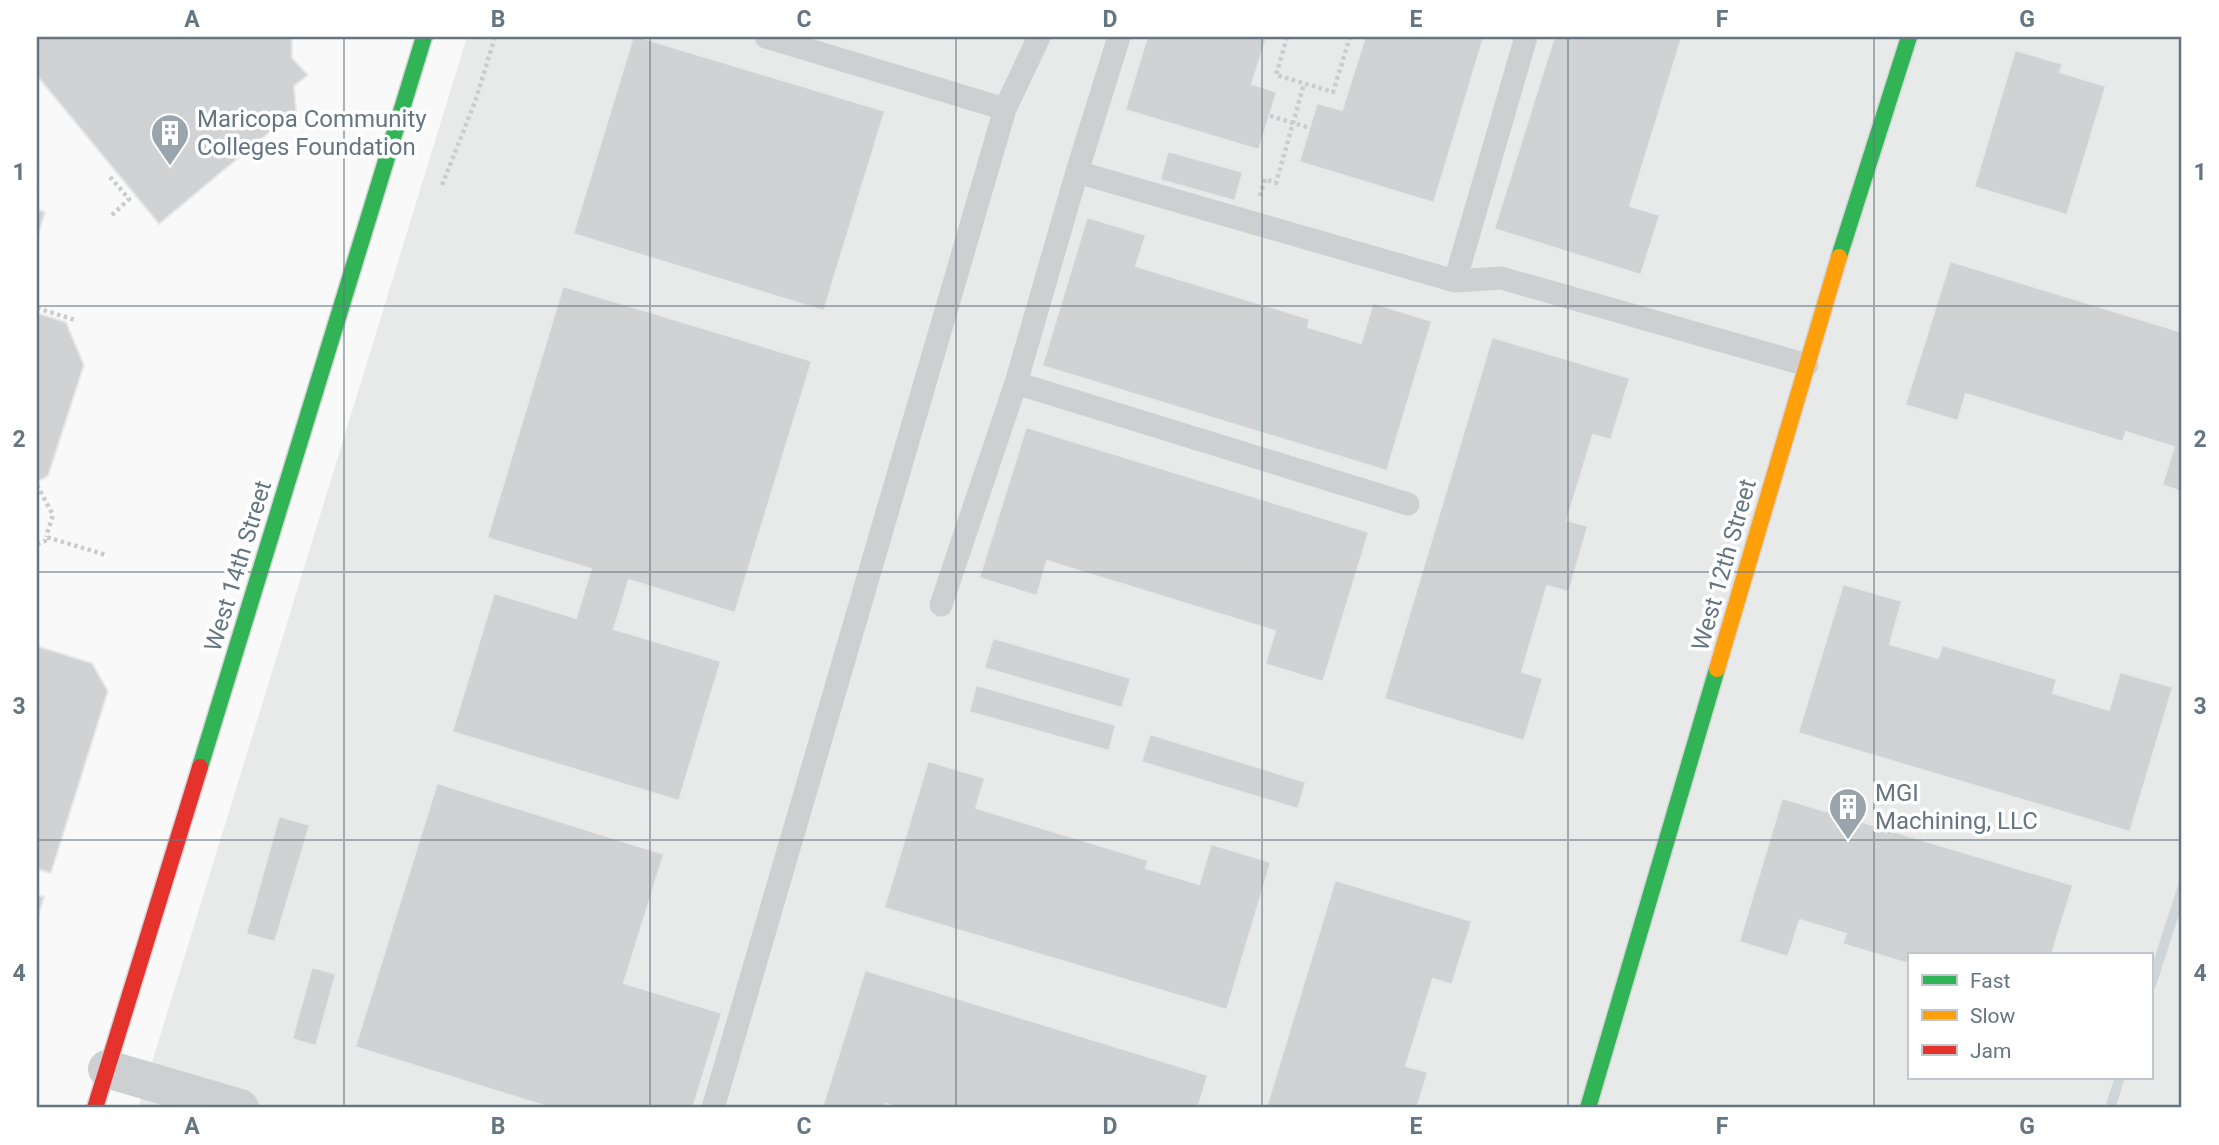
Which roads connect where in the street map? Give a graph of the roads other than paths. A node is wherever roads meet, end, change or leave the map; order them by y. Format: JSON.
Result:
{"nodes":[{"id":1,"x":424,"y":37,"type":"edge"},
{"id":2,"x":766,"y":37,"type":"edge"},
{"id":3,"x":1039,"y":37,"type":"edge"},
{"id":4,"x":1119,"y":37,"type":"edge"},
{"id":5,"x":1526,"y":37,"type":"edge"},
{"id":6,"x":1909,"y":37,"type":"edge"},
{"id":7,"x":1005,"y":109,"type":"junction"},
{"id":8,"x":1077,"y":172,"type":"junction"},
{"id":9,"x":1455,"y":281,"type":"junction"},
{"id":10,"x":1807,"y":365,"type":"junction"},
{"id":11,"x":1016,"y":383,"type":"junction"},
{"id":12,"x":1408,"y":504,"type":"dead end"},
{"id":13,"x":941,"y":605,"type":"dead end"},
{"id":14,"x":107,"y":1069,"type":"junction"},
{"id":15,"x":95,"y":1108,"type":"edge"},
{"id":16,"x":240,"y":1108,"type":"edge"},
{"id":17,"x":713,"y":1108,"type":"edge"},
{"id":18,"x":1588,"y":1108,"type":"edge"}],
"edges":[{"from":1,"to":14,"type":"street","name":"West 14th Street"},
{"from":2,"to":7,"type":"lane"},
{"from":3,"to":7,"type":"lane"},
{"from":4,"to":8,"type":"lane"},
{"from":5,"to":9,"type":"lane"},
{"from":6,"to":10,"type":"street","name":"West 12th Street"},
{"from":7,"to":17,"type":"lane"},
{"from":8,"to":9,"type":"lane"},
{"from":8,"to":11,"type":"lane"},
{"from":9,"to":10,"type":"lane"},
{"from":10,"to":18,"type":"street","name":"West 12th Street"},
{"from":11,"to":12,"type":"lane"},
{"from":11,"to":13,"type":"lane"},
{"from":14,"to":15,"type":"street","name":"West 14th Street"},
{"from":14,"to":16,"type":"street"}]}
